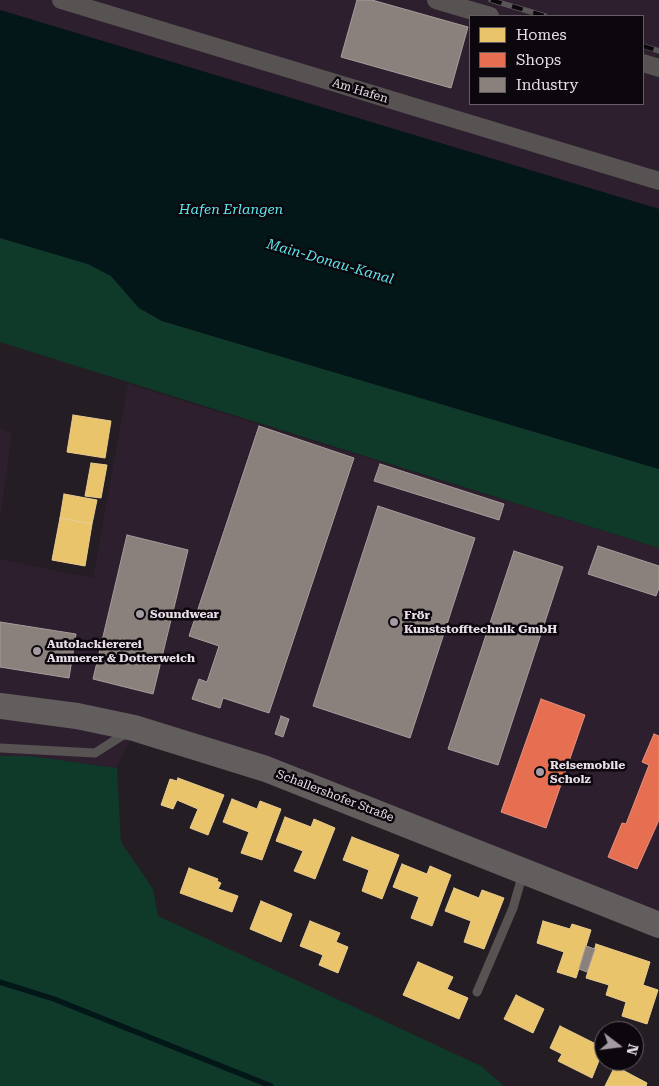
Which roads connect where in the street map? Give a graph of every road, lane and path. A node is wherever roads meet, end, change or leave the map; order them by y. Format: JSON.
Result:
{"nodes":[{"id":1,"x":61,"y":0,"type":"edge"},
{"id":2,"x":436,"y":0,"type":"edge"},
{"id":3,"x":487,"y":15,"type":"edge"},
{"id":4,"x":644,"y":63,"type":"edge"},
{"id":5,"x":659,"y":68,"type":"edge"},
{"id":6,"x":659,"y":181,"type":"edge"},
{"id":7,"x":0,"y":706,"type":"edge"},
{"id":8,"x":134,"y":728,"type":"junction"},
{"id":9,"x":0,"y":748,"type":"edge"},
{"id":10,"x":524,"y":870,"type":"junction"},
{"id":11,"x":659,"y":925,"type":"edge"},
{"id":12,"x":477,"y":992,"type":"dead end"}],
"edges":[{"from":1,"to":6,"type":"street","name":"Am Hafen"},
{"from":2,"to":3,"type":"street"},
{"from":4,"to":5,"type":"street"},
{"from":7,"to":8,"type":"street","name":"Schallershofer Straße"},
{"from":8,"to":9,"type":"lane"},
{"from":8,"to":10,"type":"street","name":"Schallershofer Straße"},
{"from":10,"to":11,"type":"street","name":"Schallershofer Straße"},
{"from":10,"to":12,"type":"lane"}]}
